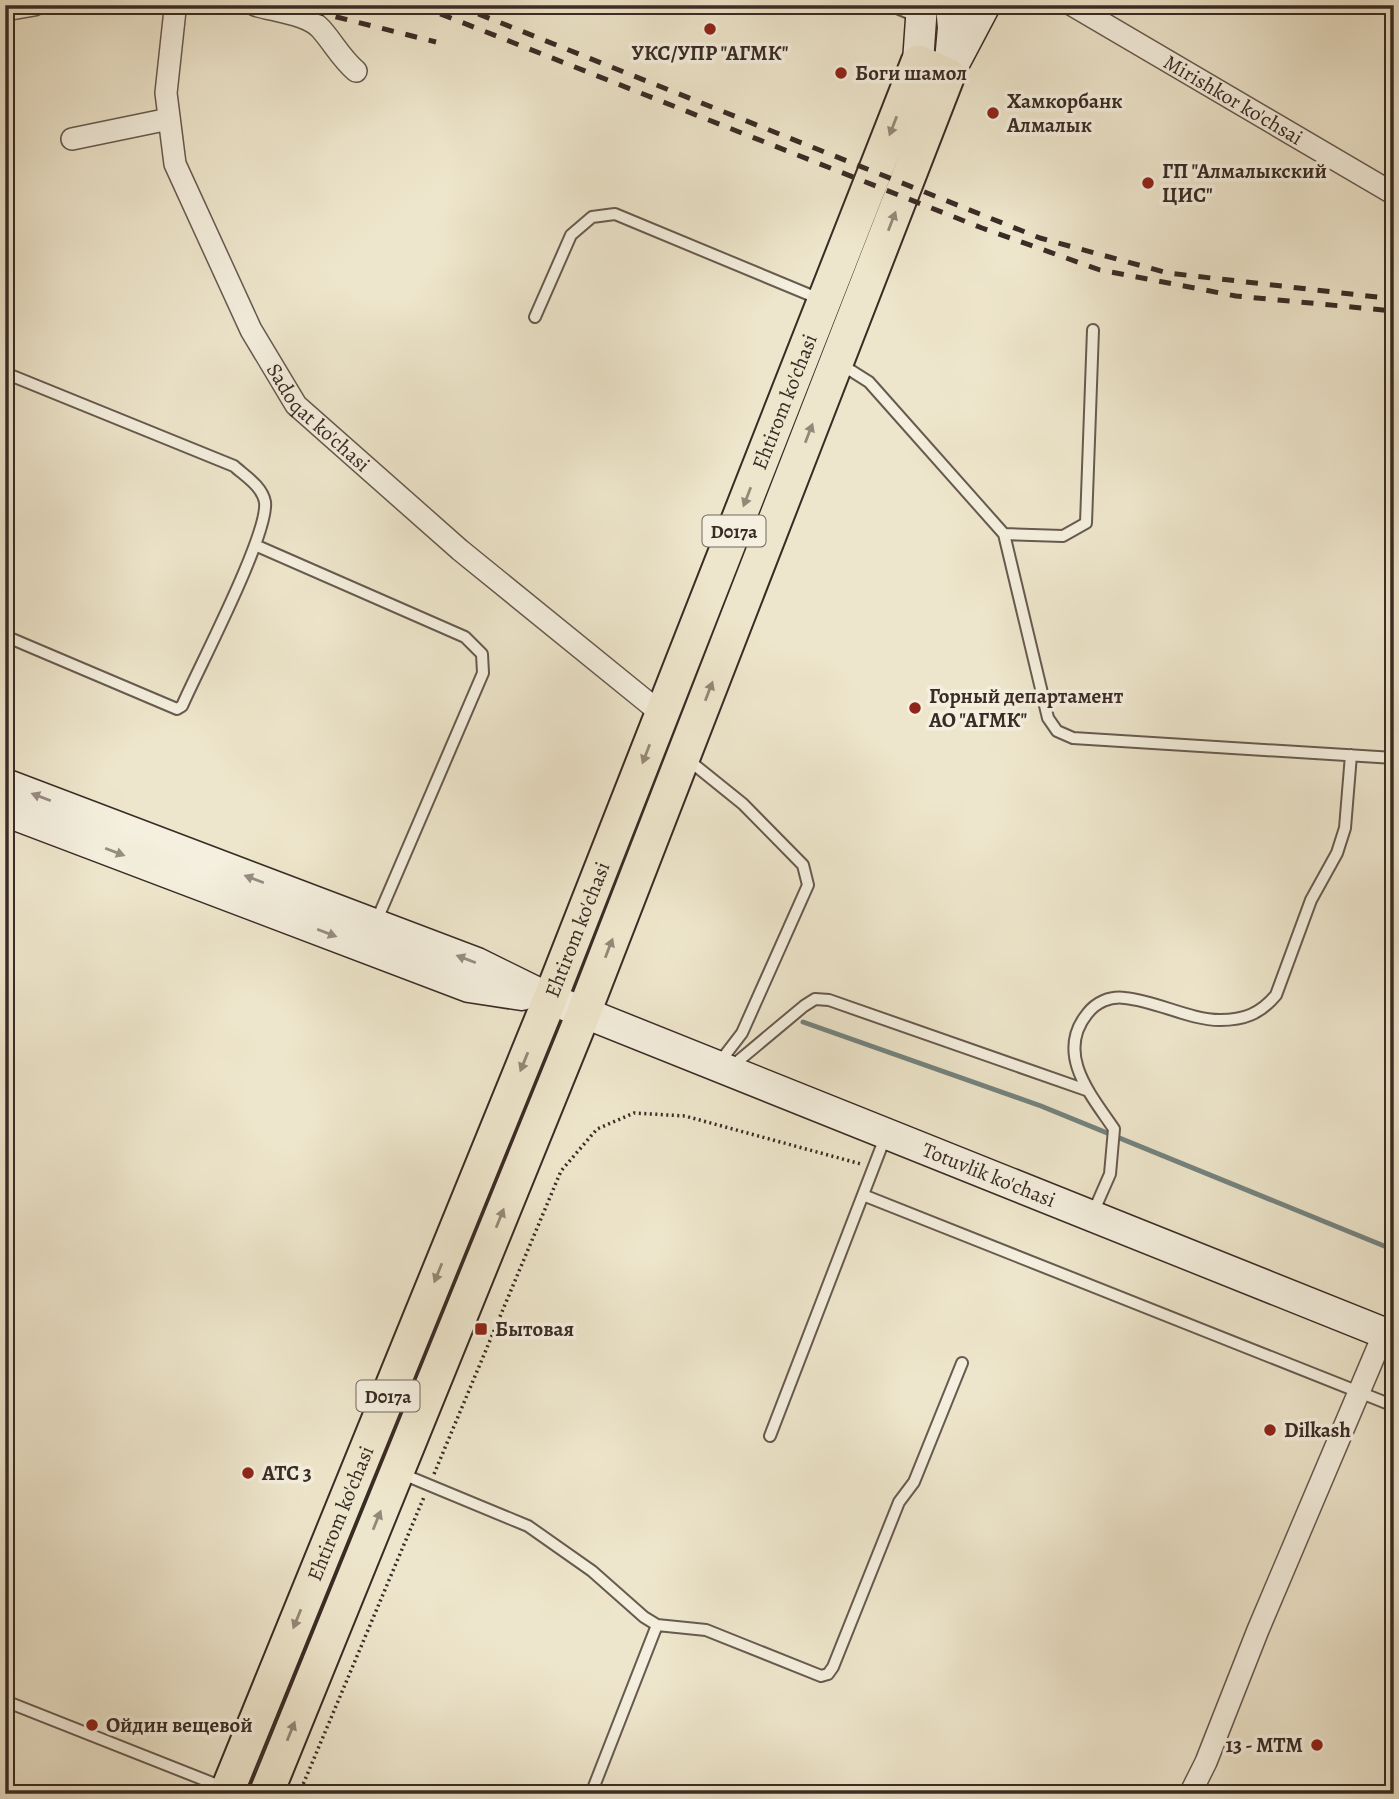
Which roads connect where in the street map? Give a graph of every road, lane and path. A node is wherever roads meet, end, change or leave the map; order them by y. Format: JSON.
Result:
{"nodes":[{"id":1,"x":34,"y":5,"type":"edge"},
{"id":2,"x":172,"y":5,"type":"edge"},
{"id":3,"x":255,"y":5,"type":"edge"},
{"id":4,"x":890,"y":5,"type":"edge"},
{"id":5,"x":951,"y":5,"type":"edge"},
{"id":6,"x":985,"y":5,"type":"edge"},
{"id":7,"x":1072,"y":5,"type":"edge"},
{"id":8,"x":5,"y":10,"type":"edge"},
{"id":9,"x":923,"y":12,"type":"edge"},
{"id":10,"x":918,"y":62,"type":"junction"},
{"id":11,"x":356,"y":71,"type":"dead end"},
{"id":12,"x":948,"y":75,"type":"junction"},
{"id":13,"x":169,"y":119,"type":"junction"},
{"id":14,"x":72,"y":139,"type":"dead end"},
{"id":15,"x":1394,"y":194,"type":"edge"},
{"id":16,"x":824,"y":302,"type":"junction"},
{"id":17,"x":535,"y":317,"type":"dead end"},
{"id":18,"x":1093,"y":330,"type":"dead end"},
{"id":19,"x":837,"y":361,"type":"junction"},
{"id":20,"x":5,"y":373,"type":"edge"},
{"id":21,"x":1004,"y":534,"type":"junction"},
{"id":22,"x":255,"y":545,"type":"junction"},
{"id":23,"x":5,"y":636,"type":"edge"},
{"id":24,"x":662,"y":714,"type":"junction"},
{"id":25,"x":1351,"y":755,"type":"junction"},
{"id":26,"x":684,"y":757,"type":"junction"},
{"id":27,"x":1394,"y":758,"type":"edge"},
{"id":28,"x":5,"y":784,"type":"edge"},
{"id":29,"x":5,"y":811,"type":"edge"},
{"id":30,"x":375,"y":925,"type":"junction"},
{"id":31,"x":550,"y":999,"type":"junction"},
{"id":32,"x":584,"y":1012,"type":"junction"},
{"id":33,"x":724,"y":1067,"type":"junction"},
{"id":34,"x":1086,"y":1090,"type":"junction"},
{"id":35,"x":887,"y":1132,"type":"junction"},
{"id":36,"x":873,"y":1167,"type":"junction"},
{"id":37,"x":863,"y":1195,"type":"junction"},
{"id":38,"x":1092,"y":1215,"type":"junction"},
{"id":39,"x":1389,"y":1335,"type":"edge"},
{"id":40,"x":962,"y":1363,"type":"dead end"},
{"id":41,"x":1359,"y":1392,"type":"junction"},
{"id":42,"x":1394,"y":1406,"type":"edge"},
{"id":43,"x":770,"y":1436,"type":"dead end"},
{"id":44,"x":397,"y":1472,"type":"junction"},
{"id":45,"x":430,"y":1485,"type":"junction"},
{"id":46,"x":657,"y":1625,"type":"junction"},
{"id":47,"x":5,"y":1701,"type":"edge"},
{"id":48,"x":227,"y":1791,"type":"edge"},
{"id":49,"x":266,"y":1794,"type":"edge"},
{"id":50,"x":299,"y":1794,"type":"edge"},
{"id":51,"x":591,"y":1794,"type":"edge"},
{"id":52,"x":1190,"y":1794,"type":"edge"}],
"edges":[{"from":1,"to":8,"type":"street"},
{"from":2,"to":13,"type":"street","name":"Sadoqat ko'chasi"},
{"from":3,"to":11,"type":"street"},
{"from":4,"to":9,"type":"lane"},
{"from":5,"to":12,"type":"main road"},
{"from":6,"to":12,"type":"main road"},
{"from":7,"to":15,"type":"street","name":"Mirishkor ko'chsai"},
{"from":9,"to":10,"type":"main road"},
{"from":10,"to":12,"type":"main road"},
{"from":10,"to":16,"type":"main road","name":"Ehtirom ko'chasi","number":"D017a","one_way":true},
{"from":19,"to":12,"type":"main road","name":"Ehtirom ko'chasi","number":"D017a","one_way":true},
{"from":13,"to":14,"type":"street"},
{"from":13,"to":24,"type":"street","name":"Sadoqat ko'chasi"},
{"from":16,"to":17,"type":"lane"},
{"from":16,"to":24,"type":"main road","name":"Ehtirom ko'chasi","number":"D017a","one_way":true},
{"from":18,"to":21,"type":"lane"},
{"from":19,"to":21,"type":"lane"},
{"from":26,"to":19,"type":"main road","name":"Ehtirom ko'chasi","number":"D017a","one_way":true},
{"from":20,"to":22,"type":"lane"},
{"from":21,"to":25,"type":"lane"},
{"from":22,"to":23,"type":"lane"},
{"from":22,"to":30,"type":"lane"},
{"from":24,"to":31,"type":"main road","name":"Ehtirom ko'chasi","number":"D017a","one_way":true},
{"from":25,"to":27,"type":"lane"},
{"from":25,"to":34,"type":"lane"},
{"from":32,"to":26,"type":"main road","name":"Ehtirom ko'chasi","number":"D017a","one_way":true},
{"from":26,"to":33,"type":"lane"},
{"from":30,"to":28,"type":"main road","one_way":true},
{"from":29,"to":31,"type":"main road","one_way":true},
{"from":31,"to":30,"type":"main road","one_way":true},
{"from":31,"to":32,"type":"main road","name":"Totuvlik ko'chasi"},
{"from":31,"to":48,"type":"main road","name":"Ehtirom ko'chasi","number":"D017a","one_way":true},
{"from":32,"to":33,"type":"main road","name":"Totuvlik ko'chasi"},
{"from":44,"to":32,"type":"main road","name":"Ehtirom ko'chasi","number":"D017a","one_way":true},
{"from":33,"to":34,"type":"lane"},
{"from":33,"to":35,"type":"main road","name":"Totuvlik ko'chasi"},
{"from":34,"to":38,"type":"lane"},
{"from":35,"to":36,"type":"lane"},
{"from":35,"to":38,"type":"main road","name":"Totuvlik ko'chasi"},
{"from":36,"to":37,"type":"lane"},
{"from":36,"to":45,"type":"path"},
{"from":37,"to":41,"type":"lane"},
{"from":37,"to":43,"type":"lane"},
{"from":38,"to":39,"type":"main road","name":"Totuvlik ko'chasi"},
{"from":39,"to":41,"type":"street"},
{"from":40,"to":46,"type":"lane"},
{"from":41,"to":42,"type":"lane"},
{"from":41,"to":52,"type":"street"},
{"from":44,"to":45,"type":"lane"},
{"from":49,"to":44,"type":"main road","name":"Ehtirom ko'chasi","number":"D017a","one_way":true},
{"from":45,"to":46,"type":"lane"},
{"from":45,"to":50,"type":"path"},
{"from":46,"to":51,"type":"lane"},
{"from":47,"to":48,"type":"lane"}]}
